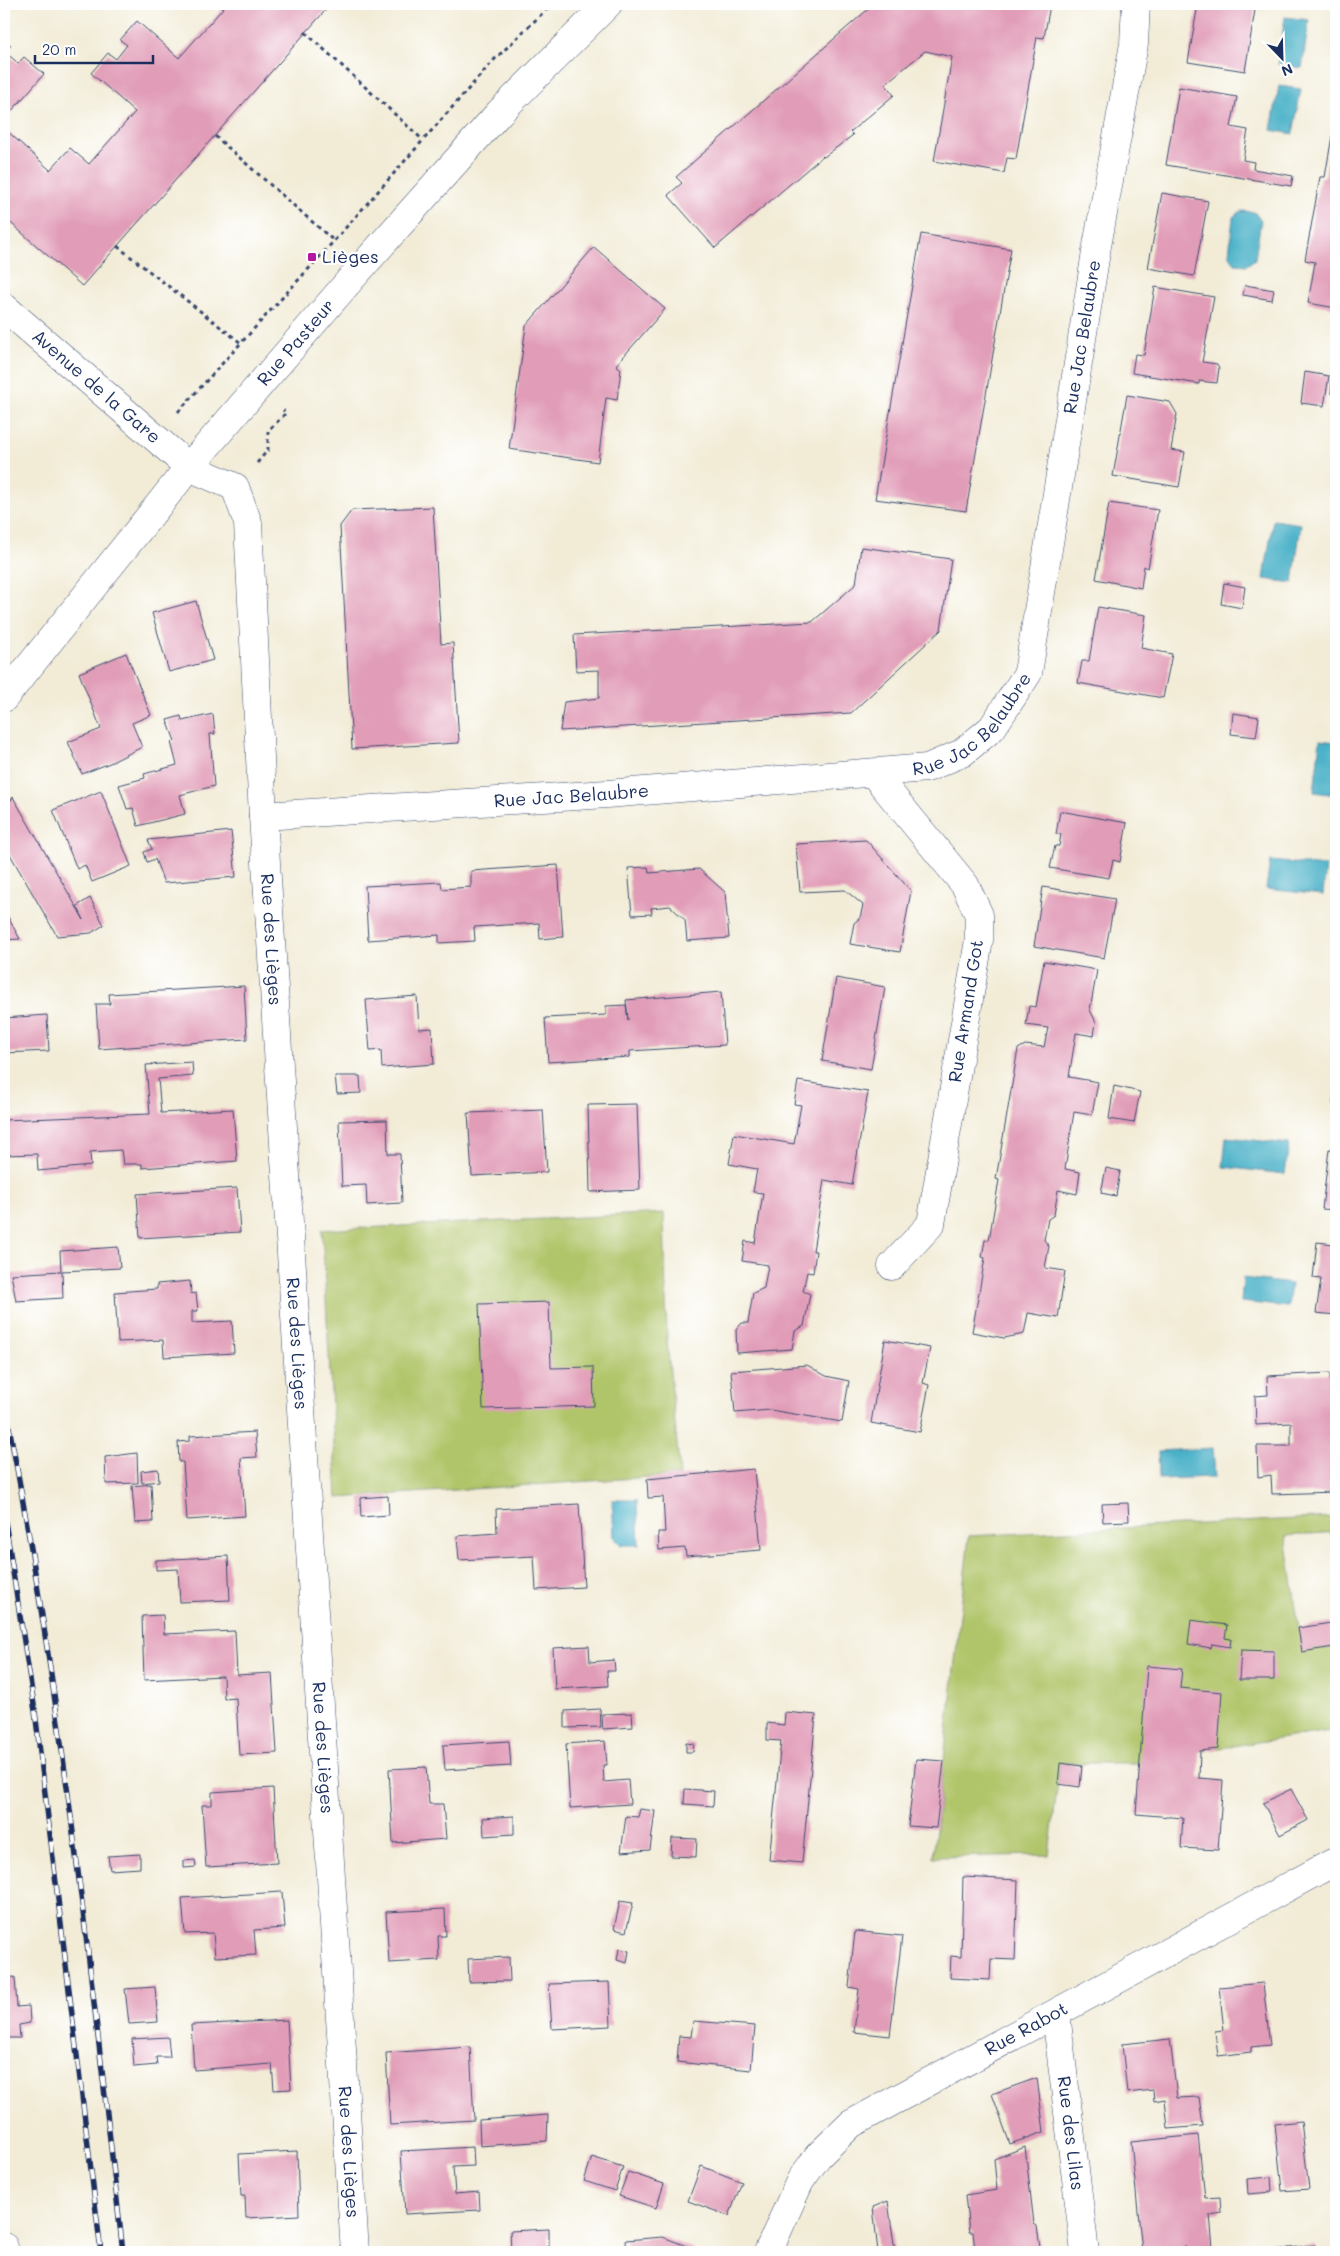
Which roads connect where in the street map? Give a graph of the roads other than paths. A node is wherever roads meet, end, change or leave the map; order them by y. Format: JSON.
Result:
{"nodes":[{"id":1,"x":608,"y":4,"type":"edge"},
{"id":2,"x":1136,"y":4,"type":"edge"},
{"id":3,"x":4,"y":307,"type":"edge"},
{"id":4,"x":189,"y":467,"type":"junction"},
{"id":5,"x":4,"y":698,"type":"edge"},
{"id":6,"x":874,"y":774,"type":"junction"},
{"id":7,"x":263,"y":816,"type":"junction"},
{"id":8,"x":892,"y":1266,"type":"dead end"},
{"id":9,"x":1336,"y":1861,"type":"edge"},
{"id":10,"x":1056,"y":2014,"type":"junction"},
{"id":11,"x":4,"y":2247,"type":"edge"},
{"id":12,"x":4,"y":2252,"type":"edge"},
{"id":13,"x":354,"y":2252,"type":"edge"},
{"id":14,"x":768,"y":2252,"type":"edge"},
{"id":15,"x":1085,"y":2252,"type":"edge"}],
"edges":[{"from":1,"to":4,"type":"street","name":"Rue Pasteur"},
{"from":2,"to":6,"type":"street","name":"Rue Jac Belaubre"},
{"from":3,"to":4,"type":"street","name":"Avenue de la Gare"},
{"from":4,"to":5,"type":"street","name":"Rue Pasteur"},
{"from":4,"to":7,"type":"street","name":"Rue des Lièges"},
{"from":6,"to":7,"type":"street","name":"Rue Jac Belaubre"},
{"from":6,"to":8,"type":"street","name":"Rue Armand Got"},
{"from":7,"to":13,"type":"street","name":"Rue des Lièges"},
{"from":9,"to":10,"type":"street","name":"Rue Rabot"},
{"from":10,"to":14,"type":"street","name":"Rue Rabot"},
{"from":10,"to":15,"type":"street","name":"Rue des Lilas"},
{"from":11,"to":12,"type":"street"}]}
